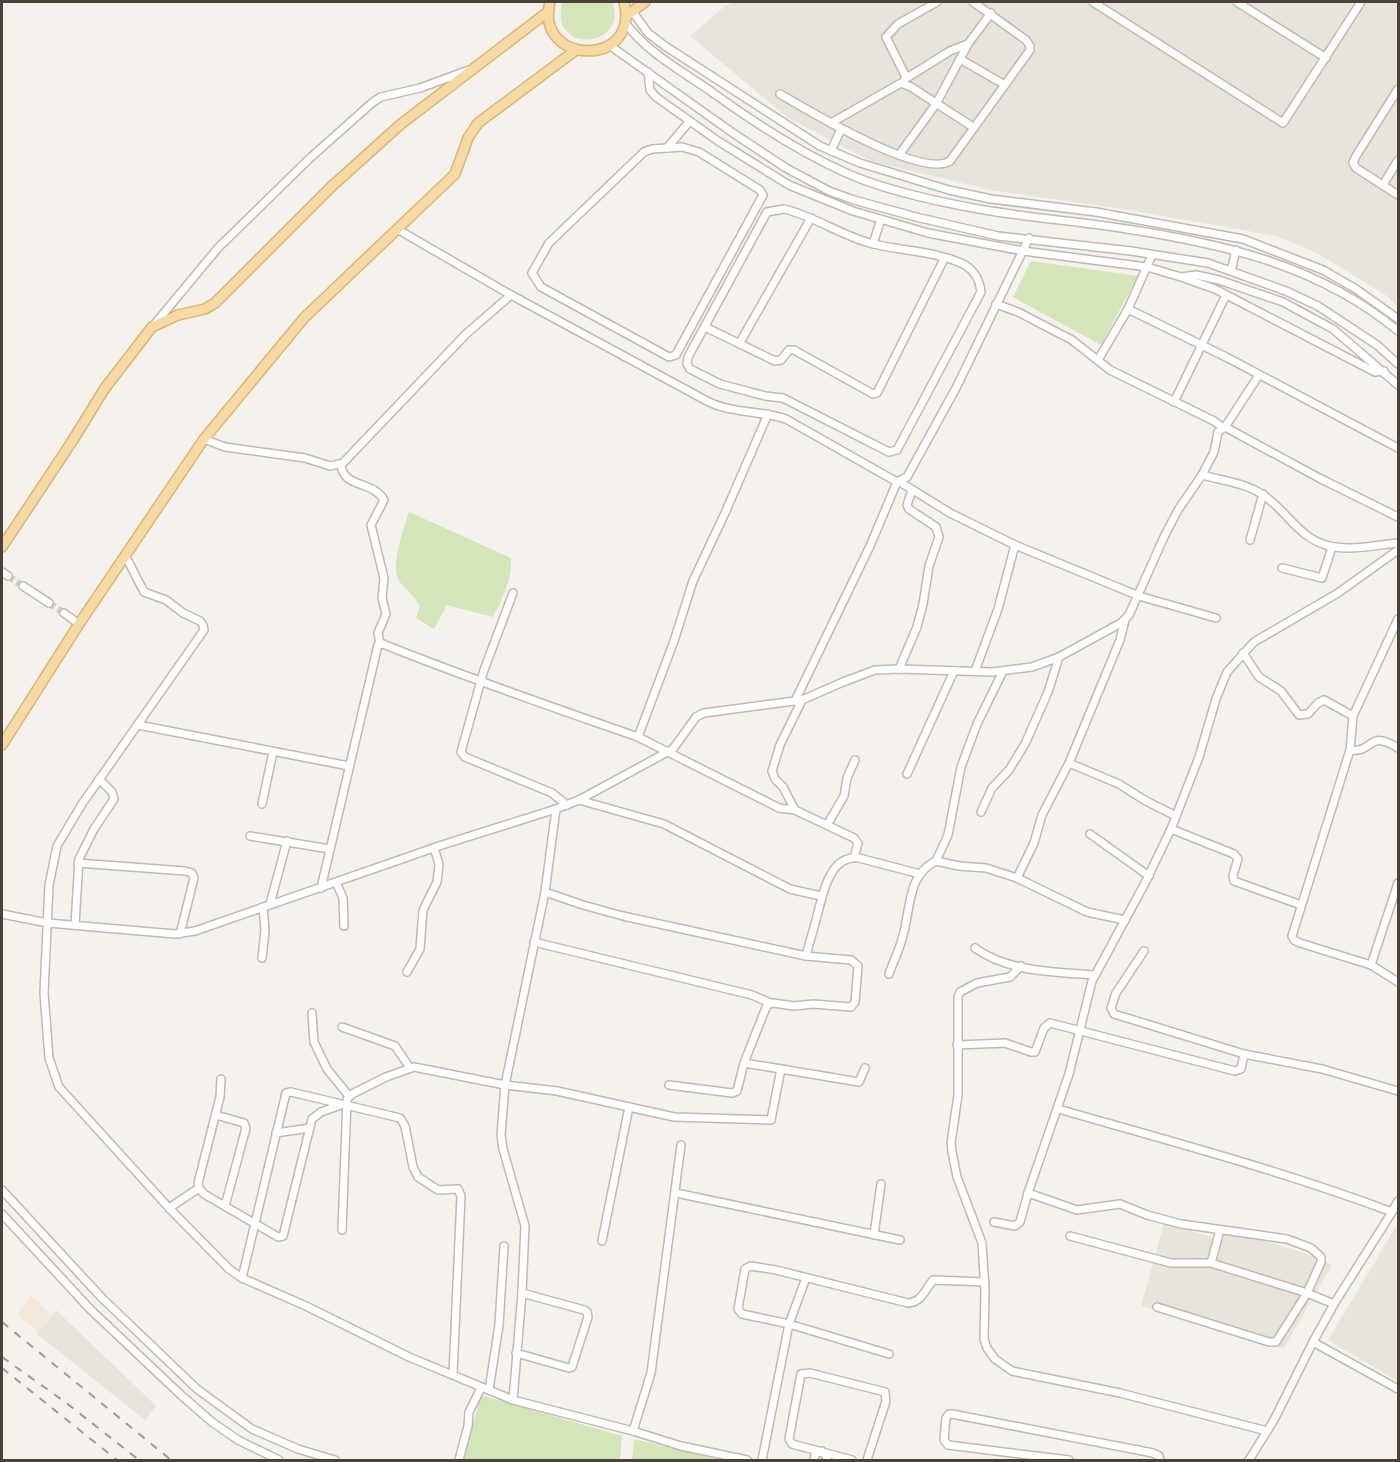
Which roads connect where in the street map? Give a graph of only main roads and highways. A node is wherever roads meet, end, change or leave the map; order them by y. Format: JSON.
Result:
{"nodes":[{"id":1,"x":624,"y":2,"type":"edge"},
{"id":2,"x":645,"y":2,"type":"edge"},
{"id":3,"x":549,"y":6,"type":"edge"},
{"id":4,"x":628,"y":16,"type":"junction"},
{"id":5,"x":576,"y":50,"type":"junction"},
{"id":6,"x":2,"y":547,"type":"edge"},
{"id":7,"x":2,"y":745,"type":"edge"}],
"edges":[{"from":1,"to":4,"type":"main road"},
{"from":2,"to":4,"type":"main road"},
{"from":3,"to":5,"type":"main road"},
{"from":3,"to":6,"type":"main road"},
{"from":4,"to":5,"type":"main road"},
{"from":5,"to":7,"type":"main road"}]}
